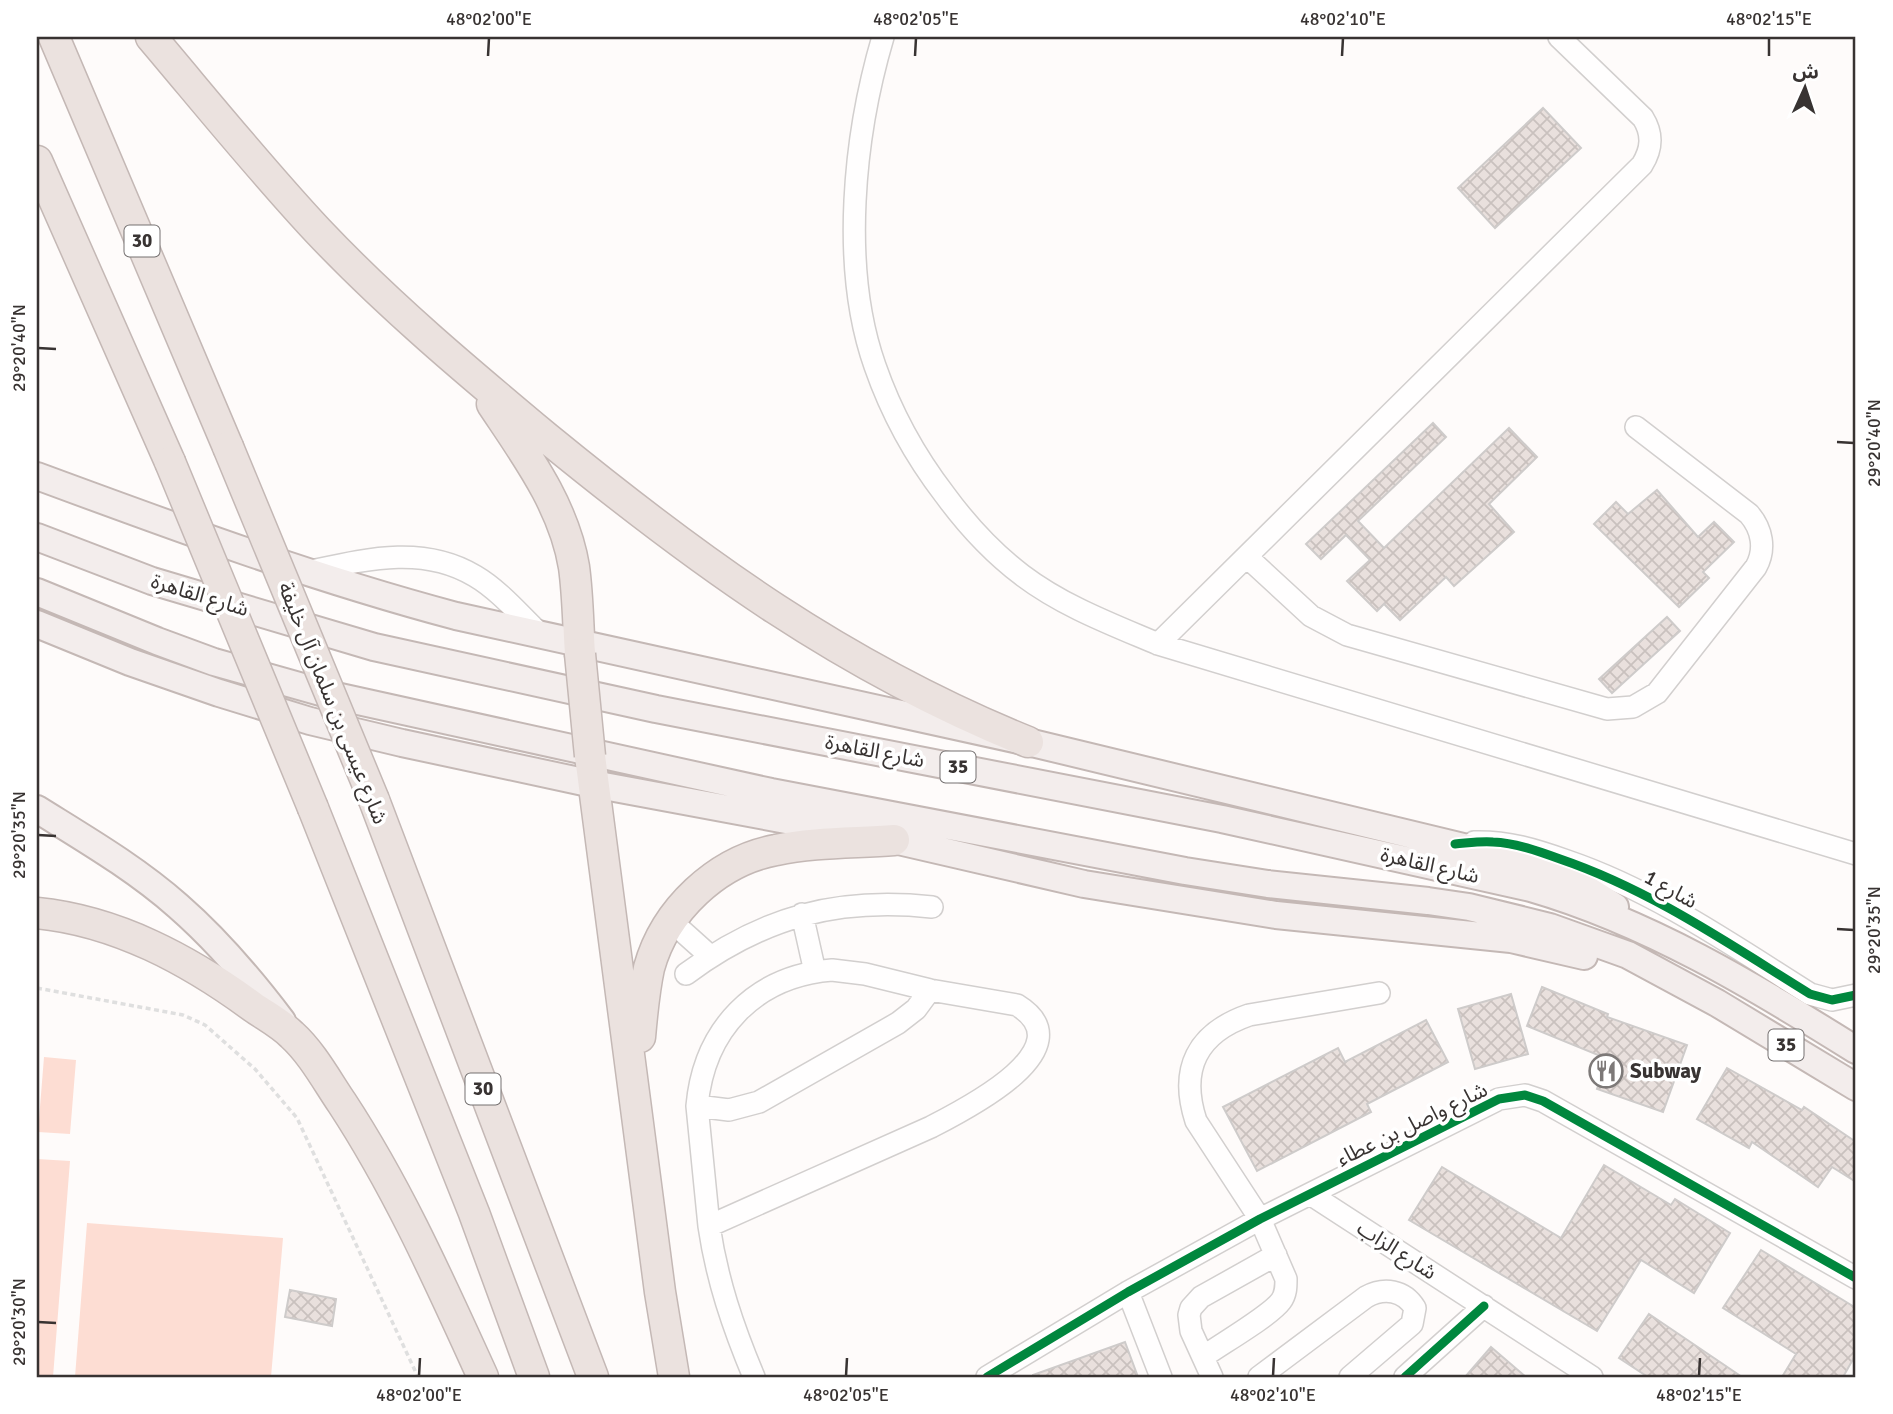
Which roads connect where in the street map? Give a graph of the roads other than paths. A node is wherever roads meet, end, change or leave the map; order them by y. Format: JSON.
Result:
{"nodes":[{"id":1,"x":54,"y":37,"type":"edge"},
{"id":2,"x":150,"y":37,"type":"edge"},
{"id":3,"x":883,"y":37,"type":"edge"},
{"id":4,"x":1559,"y":37,"type":"edge"},
{"id":5,"x":37,"y":161,"type":"edge"},
{"id":6,"x":474,"y":378,"type":"junction"},
{"id":7,"x":1636,"y":426,"type":"dead end"},
{"id":8,"x":37,"y":476,"type":"edge"},
{"id":9,"x":37,"y":537,"type":"edge"},
{"id":10,"x":1247,"y":557,"type":"junction"},
{"id":11,"x":305,"y":572,"type":"junction"},
{"id":12,"x":37,"y":592,"type":"edge"},
{"id":13,"x":37,"y":624,"type":"edge"},
{"id":14,"x":540,"y":634,"type":"junction"},
{"id":15,"x":1158,"y":645,"type":"junction"},
{"id":16,"x":580,"y":648,"type":"junction"},
{"id":17,"x":1028,"y":742,"type":"junction"},
{"id":18,"x":592,"y":770,"type":"junction"},
{"id":19,"x":37,"y":808,"type":"edge"},
{"id":20,"x":894,"y":840,"type":"junction"},
{"id":21,"x":1455,"y":845,"type":"junction"},
{"id":22,"x":1856,"y":854,"type":"edge"},
{"id":23,"x":932,"y":907,"type":"dead end"},
{"id":24,"x":37,"y":913,"type":"edge"},
{"id":25,"x":802,"y":914,"type":"junction"},
{"id":26,"x":671,"y":921,"type":"junction"},
{"id":27,"x":1637,"y":927,"type":"junction"},
{"id":28,"x":710,"y":956,"type":"junction"},
{"id":29,"x":815,"y":972,"type":"junction"},
{"id":30,"x":686,"y":974,"type":"dead end"},
{"id":31,"x":930,"y":990,"type":"junction"},
{"id":32,"x":1379,"y":993,"type":"dead end"},
{"id":33,"x":1856,"y":995,"type":"edge"},
{"id":34,"x":1717,"y":1003,"type":"junction"},
{"id":35,"x":293,"y":1035,"type":"junction"},
{"id":36,"x":1856,"y":1051,"type":"edge"},
{"id":37,"x":635,"y":1083,"type":"junction"},
{"id":38,"x":1856,"y":1087,"type":"edge"},
{"id":39,"x":698,"y":1106,"type":"junction"},
{"id":40,"x":1310,"y":1194,"type":"junction"},
{"id":41,"x":1260,"y":1219,"type":"junction"},
{"id":42,"x":709,"y":1226,"type":"junction"},
{"id":43,"x":1276,"y":1255,"type":"junction"},
{"id":44,"x":1856,"y":1278,"type":"edge"},
{"id":45,"x":1128,"y":1292,"type":"junction"},
{"id":46,"x":1484,"y":1306,"type":"junction"},
{"id":47,"x":1203,"y":1357,"type":"junction"},
{"id":48,"x":483,"y":1377,"type":"edge"},
{"id":49,"x":534,"y":1377,"type":"edge"},
{"id":50,"x":593,"y":1377,"type":"edge"},
{"id":51,"x":674,"y":1377,"type":"edge"},
{"id":52,"x":754,"y":1377,"type":"edge"},
{"id":53,"x":987,"y":1377,"type":"edge"},
{"id":54,"x":1161,"y":1377,"type":"edge"},
{"id":55,"x":1212,"y":1377,"type":"edge"},
{"id":56,"x":1259,"y":1377,"type":"edge"},
{"id":57,"x":1350,"y":1377,"type":"edge"},
{"id":58,"x":1405,"y":1377,"type":"edge"},
{"id":59,"x":1592,"y":1377,"type":"edge"}],
"edges":[{"from":1,"to":50,"type":"highway","name":"شارع عيسى بن سلمان آل خليفة","number":"30","bridge":true},
{"from":2,"to":6,"type":"highway"},
{"from":3,"to":15,"type":"street"},
{"from":4,"to":10,"type":"street"},
{"from":5,"to":49,"type":"highway","bridge":true},
{"from":6,"to":16,"type":"highway"},
{"from":6,"to":17,"type":"highway"},
{"from":7,"to":10,"type":"street"},
{"from":8,"to":11,"type":"main road"},
{"from":9,"to":27,"type":"main road","name":"شارع القاهرة","number":"35"},
{"from":10,"to":15,"type":"street"},
{"from":11,"to":14,"type":"main road"},
{"from":11,"to":14,"type":"street"},
{"from":12,"to":34,"type":"main road","name":"شارع القاهرة","number":"35"},
{"from":13,"to":18,"type":"main road","name":"شارع القاهرة","number":"35"},
{"from":14,"to":16,"type":"main road"},
{"from":15,"to":22,"type":"street"},
{"from":16,"to":17,"type":"main road"},
{"from":16,"to":18,"type":"highway","bridge":true},
{"from":17,"to":21,"type":"main road"},
{"from":18,"to":20,"type":"main road","name":"شارع القاهرة","number":"35"},
{"from":18,"to":37,"type":"highway"},
{"from":19,"to":35,"type":"main road"},
{"from":20,"to":26,"type":"highway"},
{"from":20,"to":34,"type":"main road","name":"شارع القاهرة","number":"35"},
{"from":21,"to":27,"type":"main road"},
{"from":21,"to":33,"type":"street","name":"شارع 1"},
{"from":23,"to":25,"type":"street"},
{"from":24,"to":35,"type":"highway"},
{"from":25,"to":28,"type":"street"},
{"from":25,"to":29,"type":"street"},
{"from":26,"to":28,"type":"street"},
{"from":26,"to":37,"type":"highway"},
{"from":27,"to":36,"type":"main road","name":"شارع القاهرة","number":"35"},
{"from":28,"to":30,"type":"street"},
{"from":29,"to":31,"type":"street"},
{"from":29,"to":39,"type":"street"},
{"from":31,"to":39,"type":"street"},
{"from":31,"to":42,"type":"street"},
{"from":32,"to":41,"type":"street"},
{"from":34,"to":38,"type":"main road","name":"شارع القاهرة","number":"35"},
{"from":35,"to":48,"type":"highway"},
{"from":37,"to":51,"type":"highway"},
{"from":39,"to":42,"type":"street"},
{"from":40,"to":41,"type":"street","name":"شارع واصل بن عطاء"},
{"from":40,"to":44,"type":"street","name":"شارع واصل بن عطاء"},
{"from":40,"to":46,"type":"street","name":"شارع الزاب"},
{"from":41,"to":43,"type":"street"},
{"from":41,"to":45,"type":"street","name":"شارع واصل بن عطاء"},
{"from":42,"to":52,"type":"street"},
{"from":43,"to":47,"type":"street"},
{"from":43,"to":47,"type":"street"},
{"from":45,"to":53,"type":"street","name":"شارع واصل بن عطاء"},
{"from":45,"to":54,"type":"street"},
{"from":46,"to":58,"type":"street"},
{"from":46,"to":59,"type":"street","name":"شارع الزاب"},
{"from":47,"to":55,"type":"street"},
{"from":56,"to":57,"type":"street"}]}
